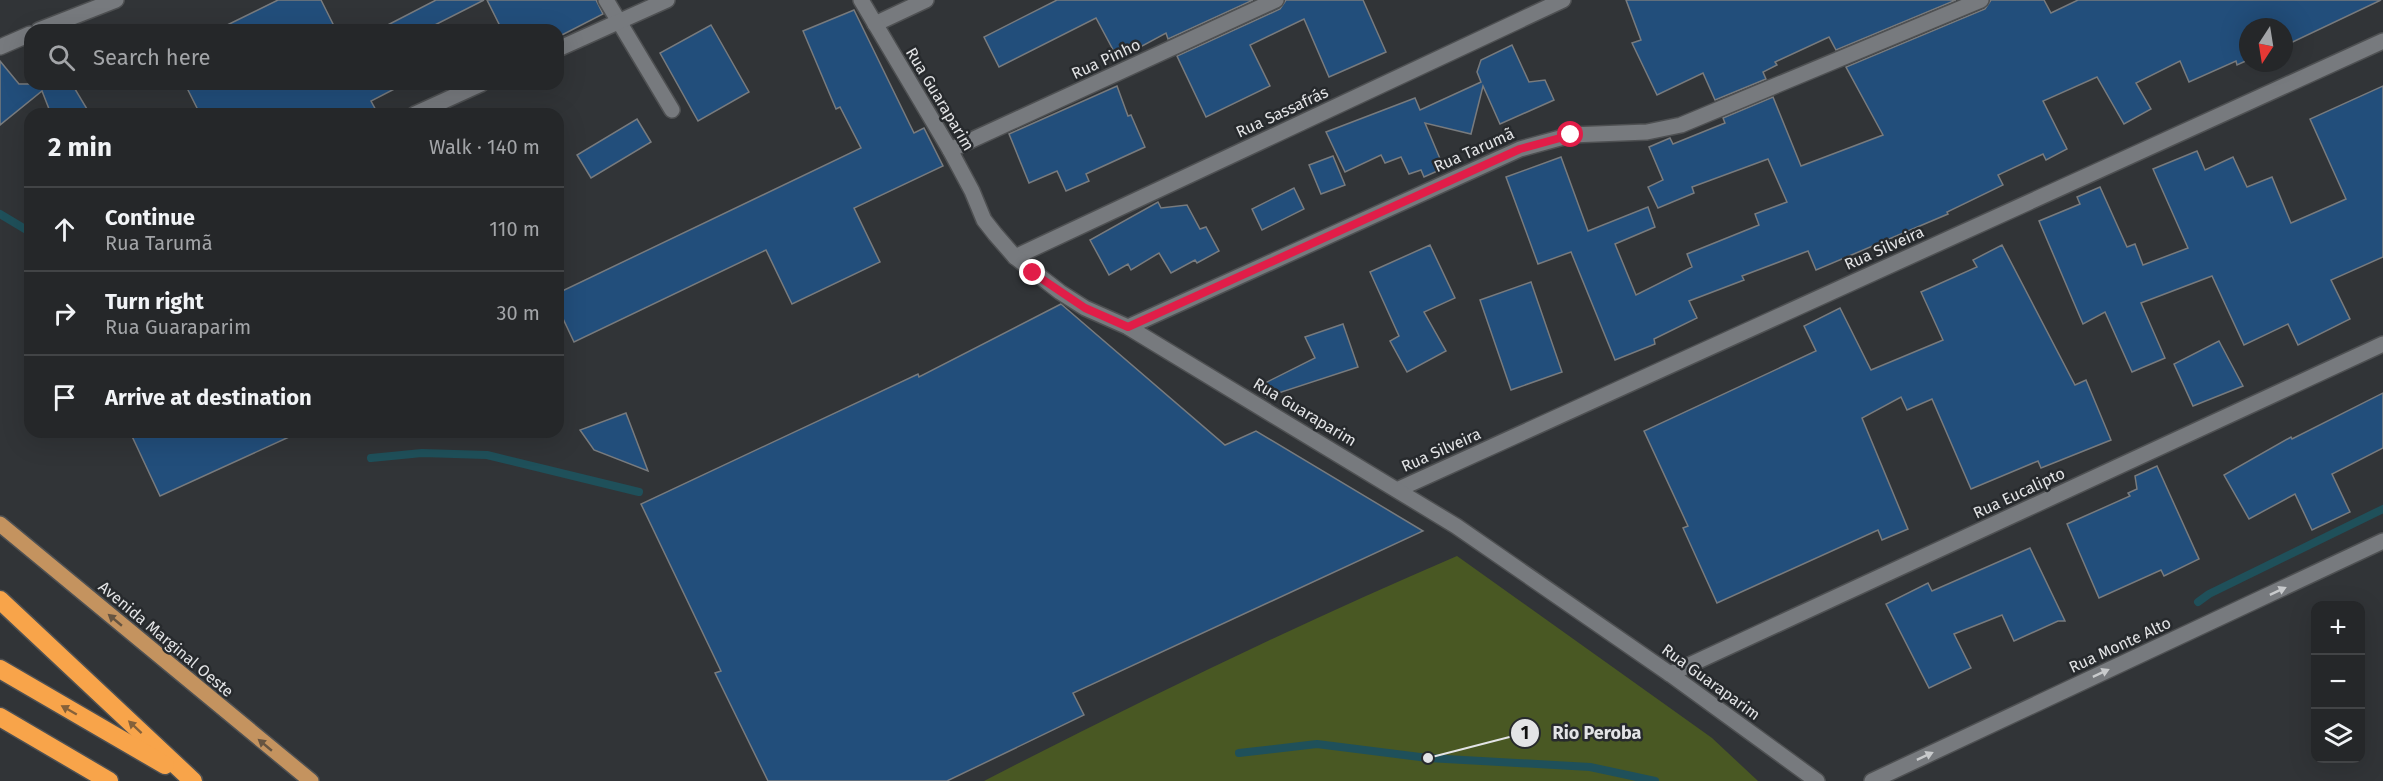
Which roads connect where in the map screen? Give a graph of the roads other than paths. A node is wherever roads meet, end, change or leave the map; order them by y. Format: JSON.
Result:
{"nodes":[{"id":1,"x":116,"y":0,"type":"edge"},
{"id":2,"x":606,"y":0,"type":"edge"},
{"id":3,"x":667,"y":0,"type":"edge"},
{"id":4,"x":861,"y":0,"type":"edge"},
{"id":5,"x":926,"y":0,"type":"edge"},
{"id":6,"x":1276,"y":0,"type":"edge"},
{"id":7,"x":1563,"y":0,"type":"edge"},
{"id":8,"x":1981,"y":0,"type":"edge"},
{"id":9,"x":617,"y":22,"type":"junction"},
{"id":10,"x":54,"y":24,"type":"edge"},
{"id":11,"x":875,"y":24,"type":"junction"},
{"id":12,"x":24,"y":37,"type":"edge"},
{"id":13,"x":2383,"y":40,"type":"edge"},
{"id":14,"x":564,"y":46,"type":"edge"},
{"id":15,"x":0,"y":47,"type":"edge"},
{"id":16,"x":468,"y":90,"type":"edge"},
{"id":17,"x":428,"y":108,"type":"edge"},
{"id":18,"x":672,"y":110,"type":"dead end"},
{"id":19,"x":950,"y":150,"type":"junction"},
{"id":20,"x":1015,"y":257,"type":"junction"},
{"id":21,"x":1128,"y":327,"type":"junction"},
{"id":22,"x":2383,"y":344,"type":"edge"},
{"id":23,"x":1399,"y":489,"type":"junction"},
{"id":24,"x":0,"y":524,"type":"edge"},
{"id":25,"x":2383,"y":541,"type":"edge"},
{"id":26,"x":0,"y":600,"type":"edge"},
{"id":27,"x":0,"y":669,"type":"edge"},
{"id":28,"x":1670,"y":674,"type":"junction"},
{"id":29,"x":0,"y":717,"type":"edge"},
{"id":30,"x":109,"y":781,"type":"edge"},
{"id":31,"x":193,"y":781,"type":"edge"},
{"id":32,"x":311,"y":781,"type":"edge"},
{"id":33,"x":1817,"y":781,"type":"edge"},
{"id":34,"x":1872,"y":781,"type":"edge"}],
"edges":[{"from":1,"to":10,"type":"street"},
{"from":2,"to":9,"type":"street"},
{"from":3,"to":9,"type":"street"},
{"from":4,"to":11,"type":"street","name":"Rua Guaraparim"},
{"from":5,"to":11,"type":"street"},
{"from":6,"to":19,"type":"street","name":"Rua Pinho"},
{"from":7,"to":20,"type":"street","name":"Rua Sassafrás"},
{"from":8,"to":21,"type":"street","name":"Rua Tarumã"},
{"from":9,"to":14,"type":"street"},
{"from":9,"to":18,"type":"street"},
{"from":11,"to":19,"type":"street","name":"Rua Guaraparim"},
{"from":12,"to":15,"type":"street"},
{"from":13,"to":23,"type":"street","name":"Rua Silveira"},
{"from":16,"to":17,"type":"street"},
{"from":19,"to":20,"type":"street","name":"Rua Guaraparim"},
{"from":20,"to":21,"type":"street","name":"Rua Guaraparim"},
{"from":21,"to":23,"type":"street","name":"Rua Guaraparim"},
{"from":22,"to":28,"type":"street","name":"Rua Eucalipto"},
{"from":23,"to":28,"type":"street","name":"Rua Guaraparim"},
{"from":32,"to":24,"type":"main road","name":"Avenida Marginal Oeste","one_way":true},
{"from":34,"to":25,"type":"street","name":"Rua Monte Alto","one_way":true},
{"from":31,"to":26,"type":"highway","one_way":true},
{"from":31,"to":27,"type":"highway","one_way":true},
{"from":28,"to":33,"type":"street","name":"Rua Guaraparim"},
{"from":29,"to":30,"type":"highway"}]}
